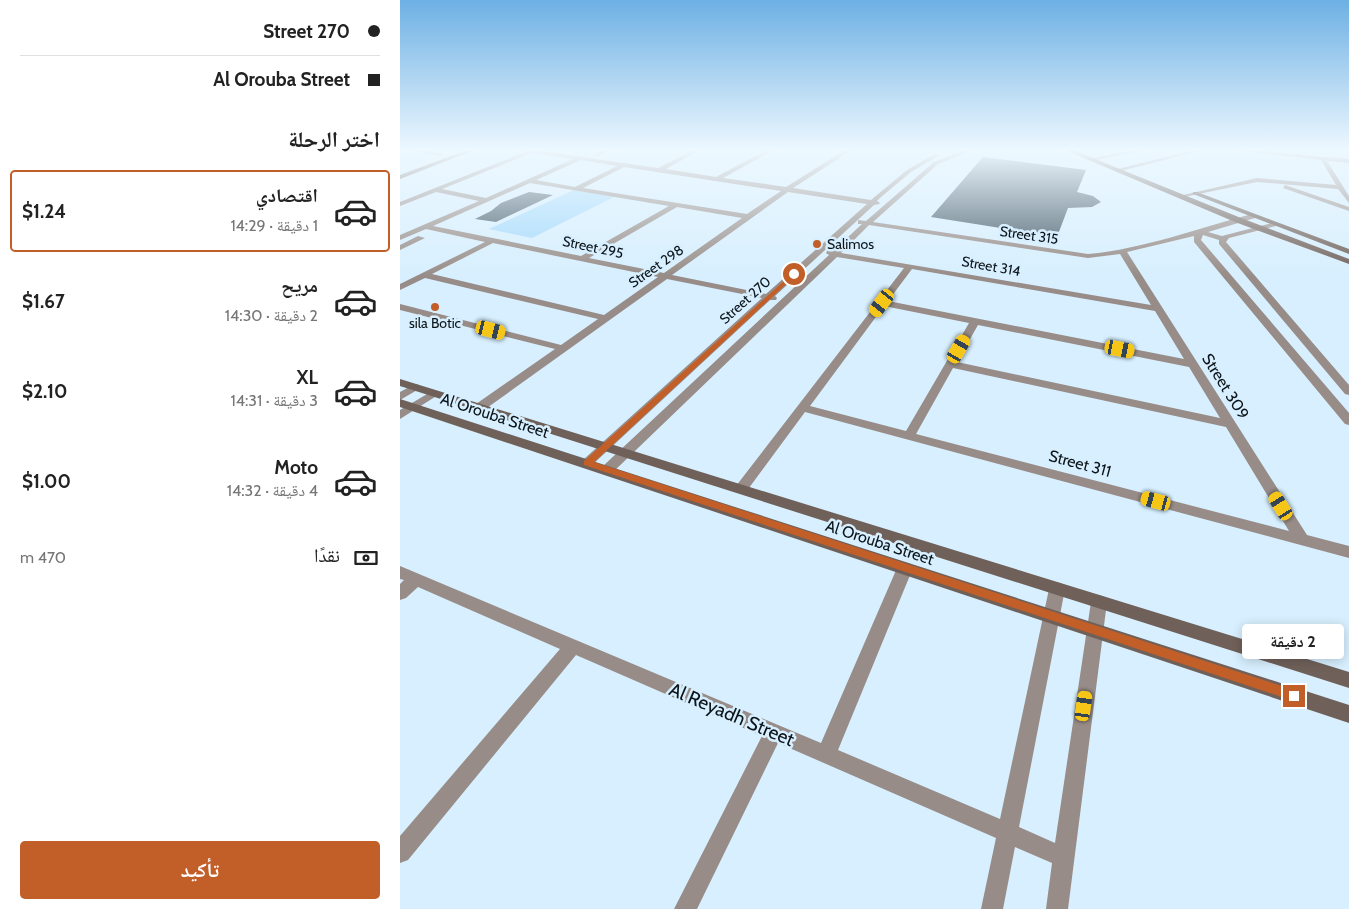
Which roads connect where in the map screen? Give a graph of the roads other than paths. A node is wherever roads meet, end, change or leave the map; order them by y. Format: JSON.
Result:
{"nodes":[{"id":1,"x":429,"y":192,"type":"edge"},
{"id":2,"x":448,"y":192,"type":"edge"},
{"id":3,"x":504,"y":192,"type":"edge"},
{"id":4,"x":522,"y":192,"type":"edge"},
{"id":5,"x":596,"y":192,"type":"edge"},
{"id":6,"x":784,"y":192,"type":"edge"},
{"id":7,"x":829,"y":192,"type":"edge"},
{"id":8,"x":884,"y":192,"type":"edge"},
{"id":9,"x":900,"y":192,"type":"edge"},
{"id":10,"x":1170,"y":192,"type":"edge"},
{"id":11,"x":1300,"y":192,"type":"edge"},
{"id":12,"x":1195,"y":193,"type":"joint"},
{"id":13,"x":1181,"y":197,"type":"junction"},
{"id":14,"x":876,"y":199,"type":"junction"},
{"id":15,"x":487,"y":200,"type":"junction"},
{"id":16,"x":890,"y":201,"type":"junction"},
{"id":17,"x":400,"y":204,"type":"edge"},
{"id":18,"x":676,"y":205,"type":"junction"},
{"id":19,"x":1349,"y":209,"type":"edge"},
{"id":20,"x":1252,"y":216,"type":"junction"},
{"id":21,"x":750,"y":217,"type":"junction"},
{"id":22,"x":1238,"y":220,"type":"junction"},
{"id":23,"x":852,"y":221,"type":"junction"},
{"id":24,"x":867,"y":223,"type":"junction"},
{"id":25,"x":1273,"y":224,"type":"junction"},
{"id":26,"x":425,"y":227,"type":"junction"},
{"id":27,"x":1258,"y":228,"type":"junction"},
{"id":28,"x":440,"y":230,"type":"junction"},
{"id":29,"x":1201,"y":232,"type":"junction"},
{"id":30,"x":400,"y":238,"type":"edge"},
{"id":31,"x":1222,"y":239,"type":"junction"},
{"id":32,"x":492,"y":241,"type":"junction"},
{"id":33,"x":400,"y":248,"type":"edge"},
{"id":34,"x":819,"y":251,"type":"junction"},
{"id":35,"x":1122,"y":251,"type":"junction"},
{"id":36,"x":1349,"y":252,"type":"edge"},
{"id":37,"x":835,"y":254,"type":"junction"},
{"id":38,"x":582,"y":259,"type":"junction"},
{"id":39,"x":1349,"y":262,"type":"edge"},
{"id":40,"x":910,"y":266,"type":"junction"},
{"id":41,"x":425,"y":275,"type":"junction"},
{"id":42,"x":665,"y":276,"type":"junction"},
{"id":43,"x":1234,"y":285,"type":"junction"},
{"id":44,"x":1256,"y":285,"type":"junction"},
{"id":45,"x":400,"y":287,"type":"edge"},
{"id":46,"x":768,"y":297,"type":"junction"},
{"id":47,"x":785,"y":301,"type":"junction"},
{"id":48,"x":882,"y":303,"type":"junction"},
{"id":49,"x":400,"y":307,"type":"edge"},
{"id":50,"x":1158,"y":308,"type":"junction"},
{"id":51,"x":606,"y":318,"type":"junction"},
{"id":52,"x":975,"y":321,"type":"junction"},
{"id":53,"x":1271,"y":328,"type":"junction"},
{"id":54,"x":1294,"y":328,"type":"junction"},
{"id":55,"x":564,"y":348,"type":"junction"},
{"id":56,"x":951,"y":364,"type":"junction"},
{"id":57,"x":1192,"y":364,"type":"junction"},
{"id":58,"x":1311,"y":376,"type":"junction"},
{"id":59,"x":1336,"y":377,"type":"junction"},
{"id":60,"x":400,"y":382,"type":"edge"},
{"id":61,"x":416,"y":387,"type":"junction"},
{"id":62,"x":1349,"y":392,"type":"edge"},
{"id":63,"x":434,"y":393,"type":"junction"},
{"id":64,"x":400,"y":396,"type":"edge"},
{"id":65,"x":480,"y":407,"type":"junction"},
{"id":66,"x":404,"y":408,"type":"edge"},
{"id":67,"x":803,"y":408,"type":"junction"},
{"id":68,"x":1349,"y":421,"type":"edge"},
{"id":69,"x":1230,"y":424,"type":"junction"},
{"id":70,"x":909,"y":436,"type":"junction"},
{"id":71,"x":605,"y":447,"type":"junction"},
{"id":72,"x":625,"y":453,"type":"junction"},
{"id":73,"x":587,"y":463,"type":"junction"},
{"id":74,"x":607,"y":470,"type":"junction"},
{"id":75,"x":741,"y":489,"type":"junction"},
{"id":76,"x":1302,"y":539,"type":"junction"},
{"id":77,"x":1349,"y":552,"type":"edge"},
{"id":78,"x":905,"y":568,"type":"junction"},
{"id":79,"x":408,"y":575,"type":"edge"},
{"id":80,"x":1057,"y":589,"type":"junction"},
{"id":81,"x":400,"y":593,"type":"edge"},
{"id":82,"x":1099,"y":602,"type":"junction"},
{"id":83,"x":1052,"y":616,"type":"junction"},
{"id":84,"x":1095,"y":630,"type":"junction"},
{"id":85,"x":573,"y":646,"type":"junction"},
{"id":86,"x":1349,"y":680,"type":"edge"},
{"id":87,"x":1349,"y":715,"type":"edge"},
{"id":88,"x":774,"y":732,"type":"junction"},
{"id":89,"x":826,"y":755,"type":"junction"},
{"id":90,"x":1008,"y":834,"type":"junction"},
{"id":91,"x":400,"y":852,"type":"edge"},
{"id":92,"x":1064,"y":857,"type":"junction"},
{"id":93,"x":685,"y":909,"type":"edge"},
{"id":94,"x":992,"y":909,"type":"edge"},
{"id":95,"x":1056,"y":909,"type":"edge"}],
"edges":[{"from":1,"to":17,"type":"street"},
{"from":2,"to":15,"type":"street"},
{"from":3,"to":15,"type":"street"},
{"from":4,"to":28,"type":"street"},
{"from":5,"to":18,"type":"street"},
{"from":6,"to":21,"type":"street","name":"Street 298"},
{"from":7,"to":14,"type":"street"},
{"from":8,"to":14,"type":"street","name":"Street 270"},
{"from":9,"to":16,"type":"street","name":"Street 270"},
{"from":10,"to":13,"type":"street"},
{"from":11,"to":19,"type":"street"},
{"from":12,"to":13,"type":"street"},
{"from":12,"to":20,"type":"street"},
{"from":13,"to":22,"type":"street"},
{"from":14,"to":16,"type":"street"},
{"from":14,"to":23,"type":"street","name":"Street 270"},
{"from":15,"to":26,"type":"street"},
{"from":16,"to":24,"type":"street","name":"Street 270"},
{"from":18,"to":21,"type":"street"},
{"from":18,"to":38,"type":"street"},
{"from":20,"to":22,"type":"street","name":"Street 315"},
{"from":20,"to":25,"type":"street"},
{"from":21,"to":42,"type":"street","name":"Street 298"},
{"from":22,"to":27,"type":"street"},
{"from":22,"to":29,"type":"street","name":"Street 315"},
{"from":23,"to":24,"type":"street","name":"Street 315"},
{"from":23,"to":34,"type":"street","name":"Street 270"},
{"from":24,"to":35,"type":"street","name":"Street 315"},
{"from":24,"to":37,"type":"street","name":"Street 270"},
{"from":25,"to":27,"type":"street"},
{"from":25,"to":36,"type":"street"},
{"from":26,"to":28,"type":"street","name":"Street 295"},
{"from":26,"to":30,"type":"street"},
{"from":27,"to":31,"type":"street"},
{"from":27,"to":39,"type":"street"},
{"from":28,"to":32,"type":"street","name":"Street 295"},
{"from":28,"to":33,"type":"street"},
{"from":29,"to":31,"type":"street"},
{"from":29,"to":35,"type":"street","name":"Street 315"},
{"from":29,"to":43,"type":"street"},
{"from":31,"to":44,"type":"street"},
{"from":32,"to":38,"type":"street","name":"Street 295"},
{"from":32,"to":41,"type":"street"},
{"from":34,"to":37,"type":"street","name":"Street 314"},
{"from":34,"to":46,"type":"street","name":"Street 270"},
{"from":35,"to":50,"type":"street","name":"Street 309"},
{"from":37,"to":40,"type":"street","name":"Street 314"},
{"from":37,"to":47,"type":"street","name":"Street 270"},
{"from":38,"to":42,"type":"street","name":"Street 295"},
{"from":40,"to":48,"type":"street"},
{"from":40,"to":50,"type":"street","name":"Street 314"},
{"from":41,"to":45,"type":"street"},
{"from":41,"to":51,"type":"street"},
{"from":42,"to":46,"type":"street","name":"Street 295"},
{"from":42,"to":51,"type":"street","name":"Street 298"},
{"from":43,"to":44,"type":"street"},
{"from":43,"to":53,"type":"street"},
{"from":44,"to":54,"type":"street"},
{"from":46,"to":47,"type":"street","name":"Street 295"},
{"from":46,"to":71,"type":"street","name":"Street 270"},
{"from":47,"to":72,"type":"street","name":"Street 270"},
{"from":48,"to":52,"type":"street"},
{"from":48,"to":67,"type":"street"},
{"from":49,"to":55,"type":"street"},
{"from":50,"to":57,"type":"street","name":"Street 309"},
{"from":51,"to":55,"type":"street","name":"Street 298"},
{"from":52,"to":56,"type":"street"},
{"from":52,"to":57,"type":"street"},
{"from":53,"to":54,"type":"street"},
{"from":53,"to":58,"type":"street"},
{"from":54,"to":59,"type":"street"},
{"from":55,"to":65,"type":"street","name":"Street 298"},
{"from":56,"to":69,"type":"street"},
{"from":56,"to":70,"type":"street"},
{"from":57,"to":69,"type":"street","name":"Street 309"},
{"from":58,"to":59,"type":"street"},
{"from":58,"to":68,"type":"street"},
{"from":59,"to":62,"type":"street"},
{"from":60,"to":61,"type":"street","name":"Al Orouba Street"},
{"from":61,"to":63,"type":"street","name":"Al Orouba Street"},
{"from":61,"to":64,"type":"street"},
{"from":63,"to":65,"type":"street","name":"Al Orouba Street"},
{"from":63,"to":66,"type":"street"},
{"from":65,"to":71,"type":"street","name":"Al Orouba Street"},
{"from":66,"to":73,"type":"street","name":"Al Orouba Street"},
{"from":67,"to":70,"type":"street","name":"Street 311"},
{"from":67,"to":75,"type":"street"},
{"from":69,"to":76,"type":"street","name":"Street 309"},
{"from":70,"to":76,"type":"street","name":"Street 311"},
{"from":71,"to":72,"type":"street","name":"Al Orouba Street"},
{"from":71,"to":73,"type":"street","name":"Street 270"},
{"from":72,"to":74,"type":"street","name":"Street 270"},
{"from":72,"to":75,"type":"street","name":"Al Orouba Street"},
{"from":73,"to":74,"type":"street","name":"Al Orouba Street"},
{"from":74,"to":78,"type":"street","name":"Al Orouba Street"},
{"from":75,"to":80,"type":"street","name":"Al Orouba Street"},
{"from":76,"to":77,"type":"street","name":"Street 311"},
{"from":78,"to":83,"type":"street","name":"Al Orouba Street"},
{"from":78,"to":89,"type":"street"},
{"from":79,"to":81,"type":"street"},
{"from":79,"to":85,"type":"street","name":"Al Reyadh Street"},
{"from":80,"to":82,"type":"street","name":"Al Orouba Street"},
{"from":80,"to":83,"type":"street"},
{"from":82,"to":84,"type":"street"},
{"from":82,"to":86,"type":"street","name":"Al Orouba Street"},
{"from":83,"to":84,"type":"street","name":"Al Orouba Street"},
{"from":83,"to":90,"type":"street"},
{"from":84,"to":87,"type":"street","name":"Al Orouba Street"},
{"from":84,"to":92,"type":"street"},
{"from":85,"to":88,"type":"street","name":"Al Reyadh Street"},
{"from":85,"to":91,"type":"street"},
{"from":88,"to":89,"type":"street","name":"Al Reyadh Street"},
{"from":88,"to":93,"type":"street"},
{"from":89,"to":90,"type":"street","name":"Al Reyadh Street"},
{"from":90,"to":92,"type":"street","name":"Al Reyadh Street"},
{"from":90,"to":94,"type":"street"},
{"from":92,"to":95,"type":"street"}]}
